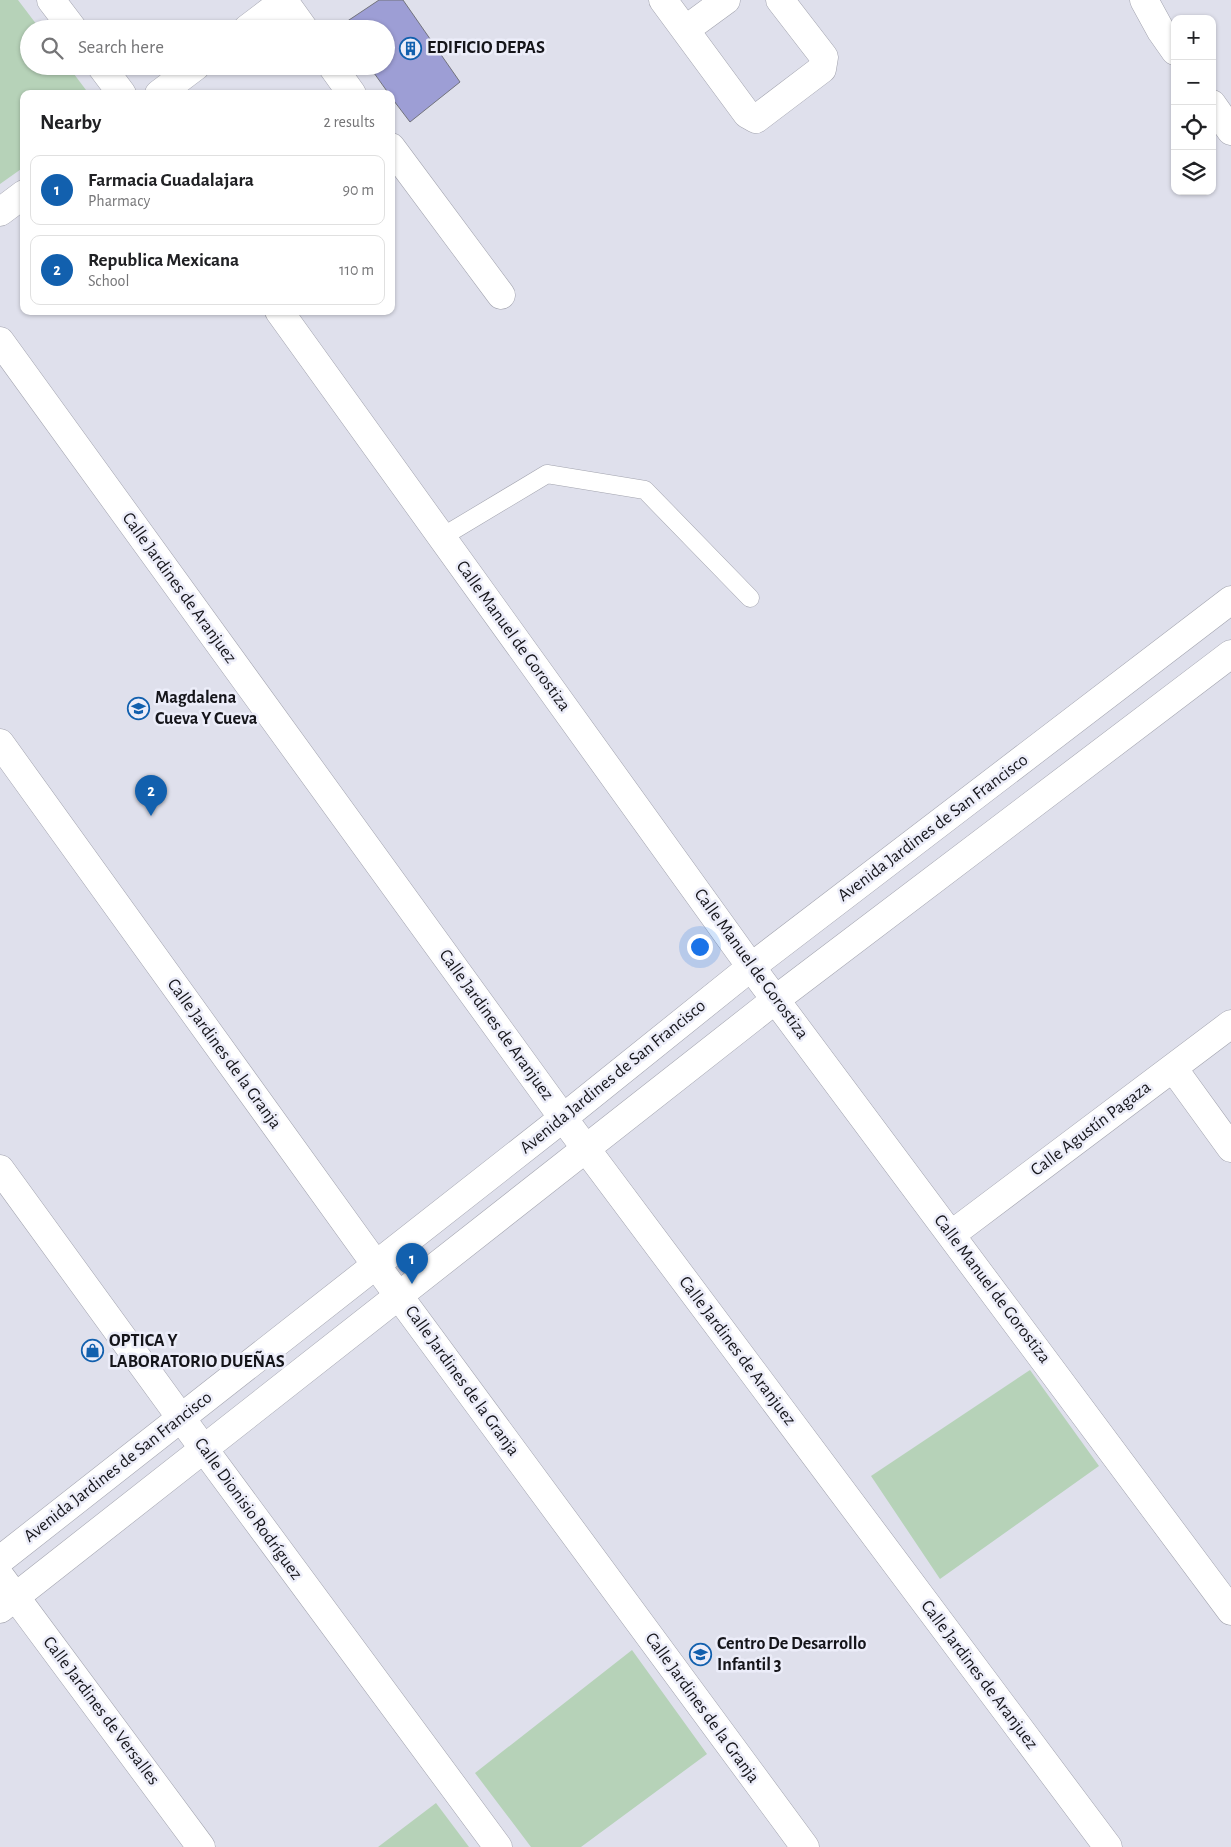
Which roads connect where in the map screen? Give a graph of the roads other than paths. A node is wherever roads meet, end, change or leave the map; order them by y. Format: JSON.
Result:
{"nodes":[{"id":1,"x":51,"y":0,"type":"edge"},
{"id":2,"x":663,"y":0,"type":"edge"},
{"id":3,"x":726,"y":0,"type":"edge"},
{"id":4,"x":780,"y":0,"type":"edge"},
{"id":5,"x":1144,"y":0,"type":"edge"},
{"id":6,"x":284,"y":1,"type":"edge"},
{"id":7,"x":66,"y":20,"type":"edge"},
{"id":8,"x":258,"y":20,"type":"edge"},
{"id":9,"x":298,"y":20,"type":"edge"},
{"id":10,"x":685,"y":30,"type":"junction"},
{"id":11,"x":1171,"y":45,"type":"edge"},
{"id":12,"x":108,"y":75,"type":"edge"},
{"id":13,"x":184,"y":75,"type":"edge"},
{"id":14,"x":338,"y":75,"type":"edge"},
{"id":15,"x":119,"y":90,"type":"edge"},
{"id":16,"x":164,"y":90,"type":"edge"},
{"id":17,"x":349,"y":90,"type":"edge"},
{"id":18,"x":1213,"y":105,"type":"edge"},
{"id":19,"x":1231,"y":131,"type":"edge"},
{"id":20,"x":395,"y":152,"type":"edge"},
{"id":21,"x":20,"y":197,"type":"edge"},
{"id":22,"x":0,"y":212,"type":"edge"},
{"id":23,"x":501,"y":295,"type":"dead end"},
{"id":24,"x":283,"y":315,"type":"edge"},
{"id":25,"x":0,"y":342,"type":"edge"},
{"id":26,"x":442,"y":537,"type":"junction"},
{"id":27,"x":750,"y":598,"type":"dead end"},
{"id":28,"x":1231,"y":600,"type":"edge"},
{"id":29,"x":1231,"y":654,"type":"edge"},
{"id":30,"x":0,"y":743,"type":"edge"},
{"id":31,"x":751,"y":966,"type":"junction"},
{"id":32,"x":775,"y":1000,"type":"junction"},
{"id":33,"x":1231,"y":1024,"type":"edge"},
{"id":34,"x":1173,"y":1068,"type":"junction"},
{"id":35,"x":563,"y":1118,"type":"junction"},
{"id":36,"x":1231,"y":1148,"type":"edge"},
{"id":37,"x":586,"y":1149,"type":"junction"},
{"id":38,"x":0,"y":1169,"type":"edge"},
{"id":39,"x":952,"y":1234,"type":"junction"},
{"id":40,"x":376,"y":1265,"type":"junction"},
{"id":41,"x":399,"y":1296,"type":"junction"},
{"id":42,"x":181,"y":1418,"type":"junction"},
{"id":43,"x":204,"y":1448,"type":"junction"},
{"id":44,"x":0,"y":1560,"type":"edge"},
{"id":45,"x":5,"y":1594,"type":"edge"},
{"id":46,"x":1231,"y":1611,"type":"edge"},
{"id":47,"x":201,"y":1847,"type":"edge"},
{"id":48,"x":498,"y":1847,"type":"edge"},
{"id":49,"x":805,"y":1847,"type":"edge"},
{"id":50,"x":1108,"y":1847,"type":"edge"}],
"edges":[{"from":1,"to":7,"type":"street"},
{"from":2,"to":10,"type":"street"},
{"from":3,"to":10,"type":"street"},
{"from":4,"to":10,"type":"street"},
{"from":5,"to":11,"type":"street"},
{"from":6,"to":8,"type":"street"},
{"from":6,"to":9,"type":"street"},
{"from":12,"to":15,"type":"street"},
{"from":13,"to":16,"type":"street"},
{"from":14,"to":17,"type":"street"},
{"from":18,"to":19,"type":"street"},
{"from":20,"to":23,"type":"street"},
{"from":21,"to":22,"type":"street"},
{"from":24,"to":26,"type":"street","name":"Calle Manuel de Gorostiza"},
{"from":25,"to":35,"type":"street","name":"Calle Jardines de Aranjuez"},
{"from":26,"to":27,"type":"lane"},
{"from":26,"to":31,"type":"street","name":"Calle Manuel de Gorostiza"},
{"from":28,"to":31,"type":"street","name":"Avenida Jardines de San Francisco"},
{"from":29,"to":32,"type":"street"},
{"from":30,"to":40,"type":"street","name":"Calle Jardines de la Granja"},
{"from":31,"to":32,"type":"street","name":"Calle Manuel de Gorostiza"},
{"from":31,"to":35,"type":"street","name":"Avenida Jardines de San Francisco"},
{"from":32,"to":37,"type":"street"},
{"from":32,"to":39,"type":"street","name":"Calle Manuel de Gorostiza"},
{"from":33,"to":34,"type":"street","name":"Calle Agustín Pagaza"},
{"from":34,"to":36,"type":"street"},
{"from":34,"to":39,"type":"street","name":"Calle Agustín Pagaza"},
{"from":35,"to":37,"type":"street","name":"Calle Jardines de Aranjuez"},
{"from":35,"to":40,"type":"street","name":"Avenida Jardines de San Francisco"},
{"from":37,"to":41,"type":"street"},
{"from":37,"to":50,"type":"street","name":"Calle Jardines de Aranjuez"},
{"from":38,"to":42,"type":"street","name":"Calle Dionisio Rodríguez"},
{"from":39,"to":46,"type":"street","name":"Calle Manuel de Gorostiza"},
{"from":40,"to":41,"type":"street","name":"Calle Jardines de la Granja"},
{"from":40,"to":42,"type":"street","name":"Avenida Jardines de San Francisco"},
{"from":41,"to":43,"type":"street"},
{"from":41,"to":49,"type":"street","name":"Calle Jardines de la Granja"},
{"from":42,"to":43,"type":"street","name":"Calle Dionisio Rodríguez"},
{"from":42,"to":44,"type":"street","name":"Avenida Jardines de San Francisco"},
{"from":43,"to":45,"type":"street"},
{"from":43,"to":48,"type":"street","name":"Calle Dionisio Rodríguez"},
{"from":45,"to":47,"type":"street","name":"Calle Jardines de Versalles"}]}
